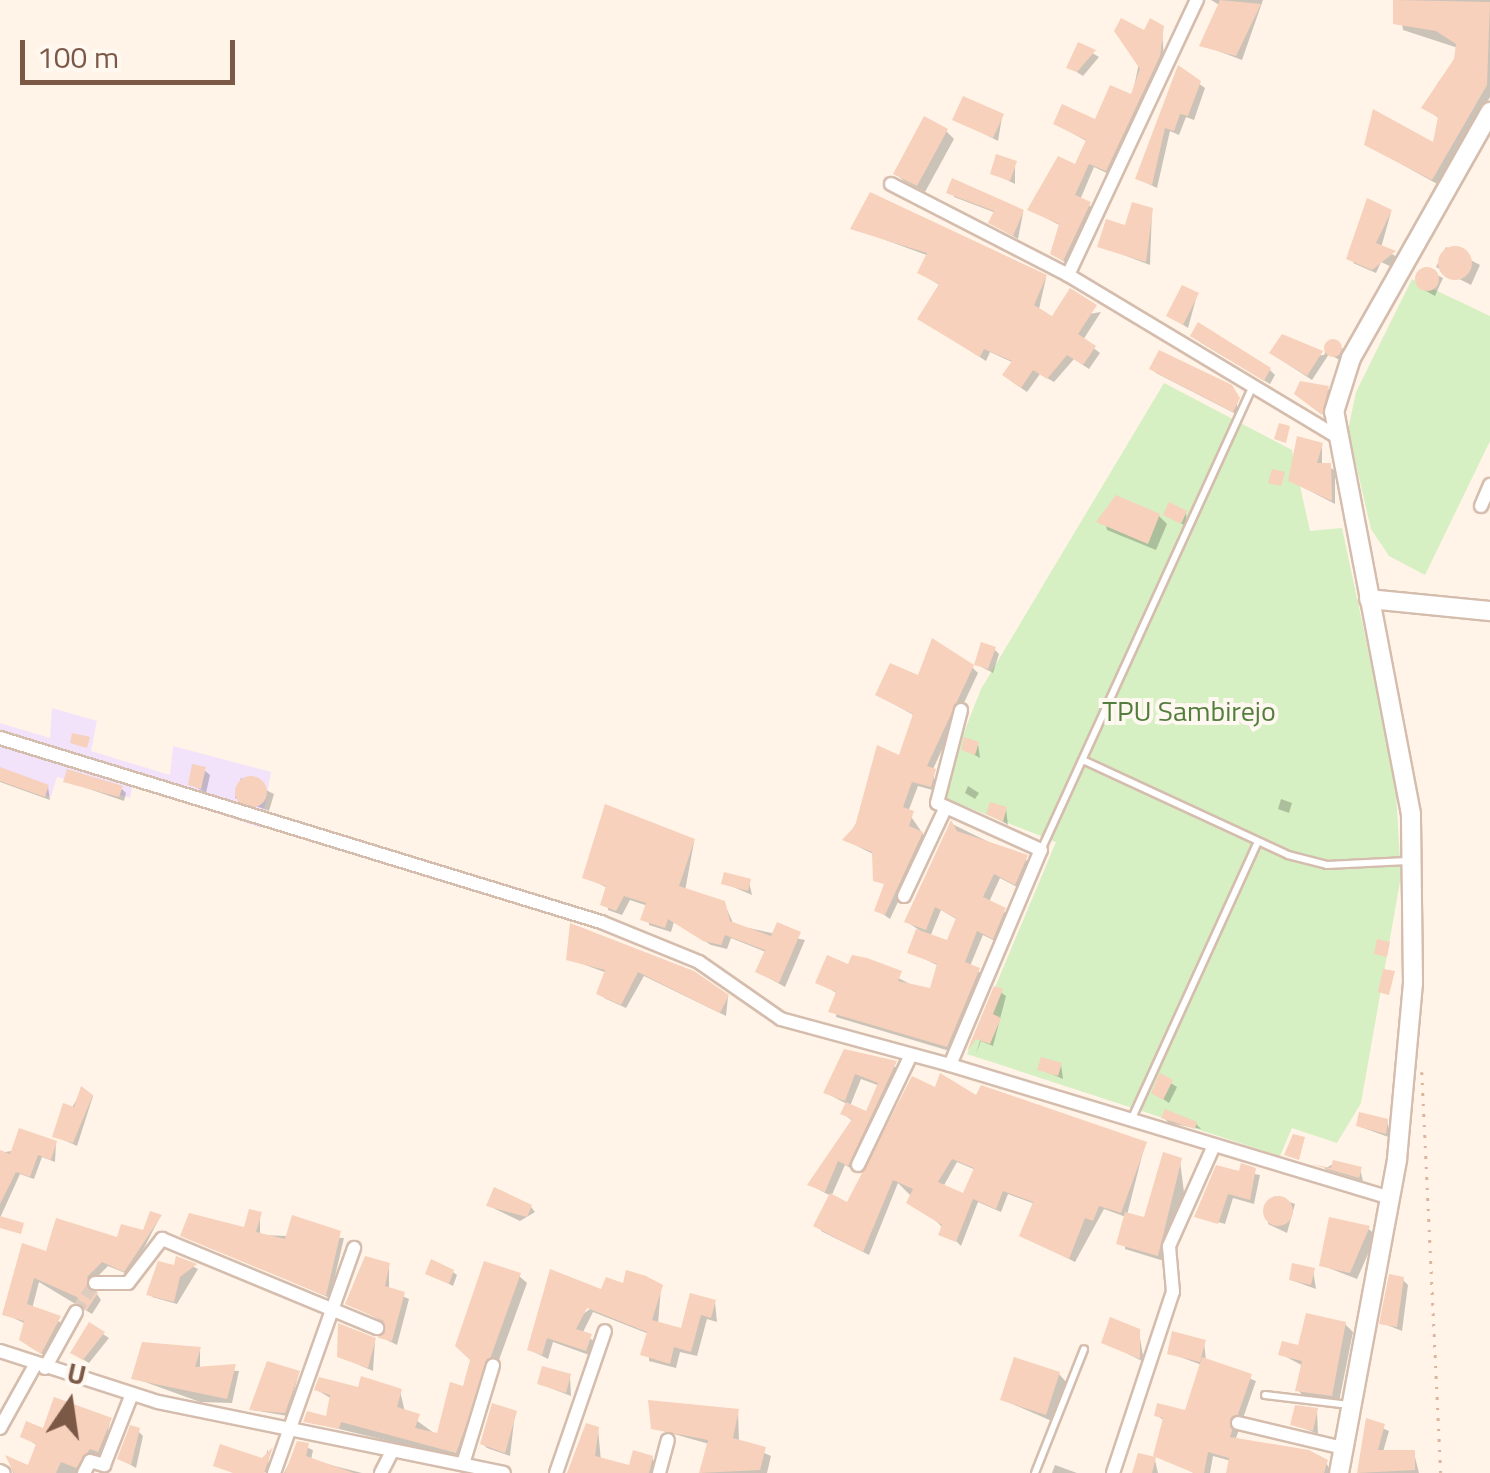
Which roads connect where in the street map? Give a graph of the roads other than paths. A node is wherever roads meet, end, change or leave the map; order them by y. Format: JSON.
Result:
{"nodes":[{"id":1,"x":1197,"y":0,"type":"edge"},
{"id":2,"x":1490,"y":112,"type":"edge"},
{"id":3,"x":891,"y":184,"type":"dead end"},
{"id":4,"x":1068,"y":275,"type":"junction"},
{"id":5,"x":1252,"y":390,"type":"junction"},
{"id":6,"x":1334,"y":434,"type":"junction"},
{"id":7,"x":1490,"y":486,"type":"edge"},
{"id":8,"x":1481,"y":506,"type":"dead end"},
{"id":9,"x":1369,"y":598,"type":"junction"},
{"id":10,"x":1490,"y":611,"type":"edge"},
{"id":11,"x":961,"y":710,"type":"dead end"},
{"id":12,"x":0,"y":738,"type":"edge"},
{"id":13,"x":1085,"y":762,"type":"junction"},
{"id":14,"x":944,"y":811,"type":"junction"},
{"id":15,"x":1258,"y":842,"type":"junction"},
{"id":16,"x":1042,"y":850,"type":"junction"},
{"id":17,"x":1411,"y":861,"type":"junction"},
{"id":18,"x":904,"y":896,"type":"dead end"},
{"id":19,"x":911,"y":1055,"type":"junction"},
{"id":20,"x":950,"y":1065,"type":"junction"},
{"id":21,"x":1129,"y":1124,"type":"junction"},
{"id":22,"x":1212,"y":1150,"type":"junction"},
{"id":23,"x":858,"y":1165,"type":"dead end"},
{"id":24,"x":1390,"y":1198,"type":"junction"},
{"id":25,"x":354,"y":1248,"type":"dead end"},
{"id":26,"x":95,"y":1283,"type":"tunnel mouth"},
{"id":27,"x":76,"y":1312,"type":"tunnel mouth"},
{"id":28,"x":330,"y":1312,"type":"junction"},
{"id":29,"x":377,"y":1328,"type":"dead end"},
{"id":30,"x":605,"y":1331,"type":"dead end"},
{"id":31,"x":0,"y":1350,"type":"edge"},
{"id":32,"x":1084,"y":1350,"type":"dead end"},
{"id":33,"x":493,"y":1365,"type":"dead end"},
{"id":34,"x":40,"y":1366,"type":"junction"},
{"id":35,"x":132,"y":1394,"type":"junction"},
{"id":36,"x":1265,"y":1395,"type":"dead end"},
{"id":37,"x":1350,"y":1405,"type":"junction"},
{"id":38,"x":1238,"y":1423,"type":"dead end"},
{"id":39,"x":0,"y":1428,"type":"edge"},
{"id":40,"x":291,"y":1432,"type":"junction"},
{"id":41,"x":668,"y":1440,"type":"dead end"},
{"id":42,"x":1343,"y":1448,"type":"junction"},
{"id":43,"x":390,"y":1454,"type":"junction"},
{"id":44,"x":463,"y":1464,"type":"junction"},
{"id":45,"x":444,"y":1468,"type":"edge"},
{"id":46,"x":84,"y":1473,"type":"edge"},
{"id":47,"x":274,"y":1473,"type":"edge"},
{"id":48,"x":381,"y":1473,"type":"edge"},
{"id":49,"x":504,"y":1473,"type":"edge"},
{"id":50,"x":556,"y":1473,"type":"edge"},
{"id":51,"x":659,"y":1473,"type":"edge"},
{"id":52,"x":1035,"y":1473,"type":"edge"},
{"id":53,"x":1113,"y":1473,"type":"edge"},
{"id":54,"x":1338,"y":1473,"type":"edge"}],
"edges":[{"from":1,"to":4,"type":"street"},
{"from":2,"to":6,"type":"main road"},
{"from":3,"to":4,"type":"street"},
{"from":4,"to":5,"type":"street"},
{"from":5,"to":6,"type":"street"},
{"from":5,"to":13,"type":"lane"},
{"from":6,"to":9,"type":"main road"},
{"from":7,"to":8,"type":"street"},
{"from":9,"to":10,"type":"main road"},
{"from":9,"to":17,"type":"main road"},
{"from":11,"to":14,"type":"street"},
{"from":12,"to":19,"type":"street"},
{"from":13,"to":15,"type":"lane"},
{"from":13,"to":16,"type":"lane"},
{"from":14,"to":16,"type":"street"},
{"from":14,"to":18,"type":"street"},
{"from":15,"to":17,"type":"lane"},
{"from":15,"to":21,"type":"lane"},
{"from":16,"to":20,"type":"street"},
{"from":17,"to":24,"type":"main road"},
{"from":19,"to":20,"type":"street"},
{"from":19,"to":23,"type":"street"},
{"from":20,"to":21,"type":"street"},
{"from":21,"to":22,"type":"street"},
{"from":22,"to":24,"type":"street"},
{"from":22,"to":53,"type":"street"},
{"from":24,"to":37,"type":"main road"},
{"from":25,"to":28,"type":"street"},
{"from":26,"to":28,"type":"street"},
{"from":27,"to":34,"type":"street"},
{"from":28,"to":29,"type":"street"},
{"from":28,"to":40,"type":"street"},
{"from":30,"to":50,"type":"street"},
{"from":31,"to":34,"type":"street"},
{"from":32,"to":52,"type":"lane"},
{"from":33,"to":44,"type":"street"},
{"from":34,"to":35,"type":"street"},
{"from":34,"to":39,"type":"street"},
{"from":35,"to":40,"type":"street"},
{"from":35,"to":46,"type":"street"},
{"from":36,"to":37,"type":"lane"},
{"from":37,"to":42,"type":"main road"},
{"from":38,"to":42,"type":"street"},
{"from":40,"to":43,"type":"street"},
{"from":40,"to":47,"type":"street"},
{"from":41,"to":51,"type":"street"},
{"from":42,"to":54,"type":"main road"},
{"from":43,"to":45,"type":"street"},
{"from":43,"to":48,"type":"street"},
{"from":44,"to":45,"type":"street"},
{"from":44,"to":49,"type":"street"}]}
